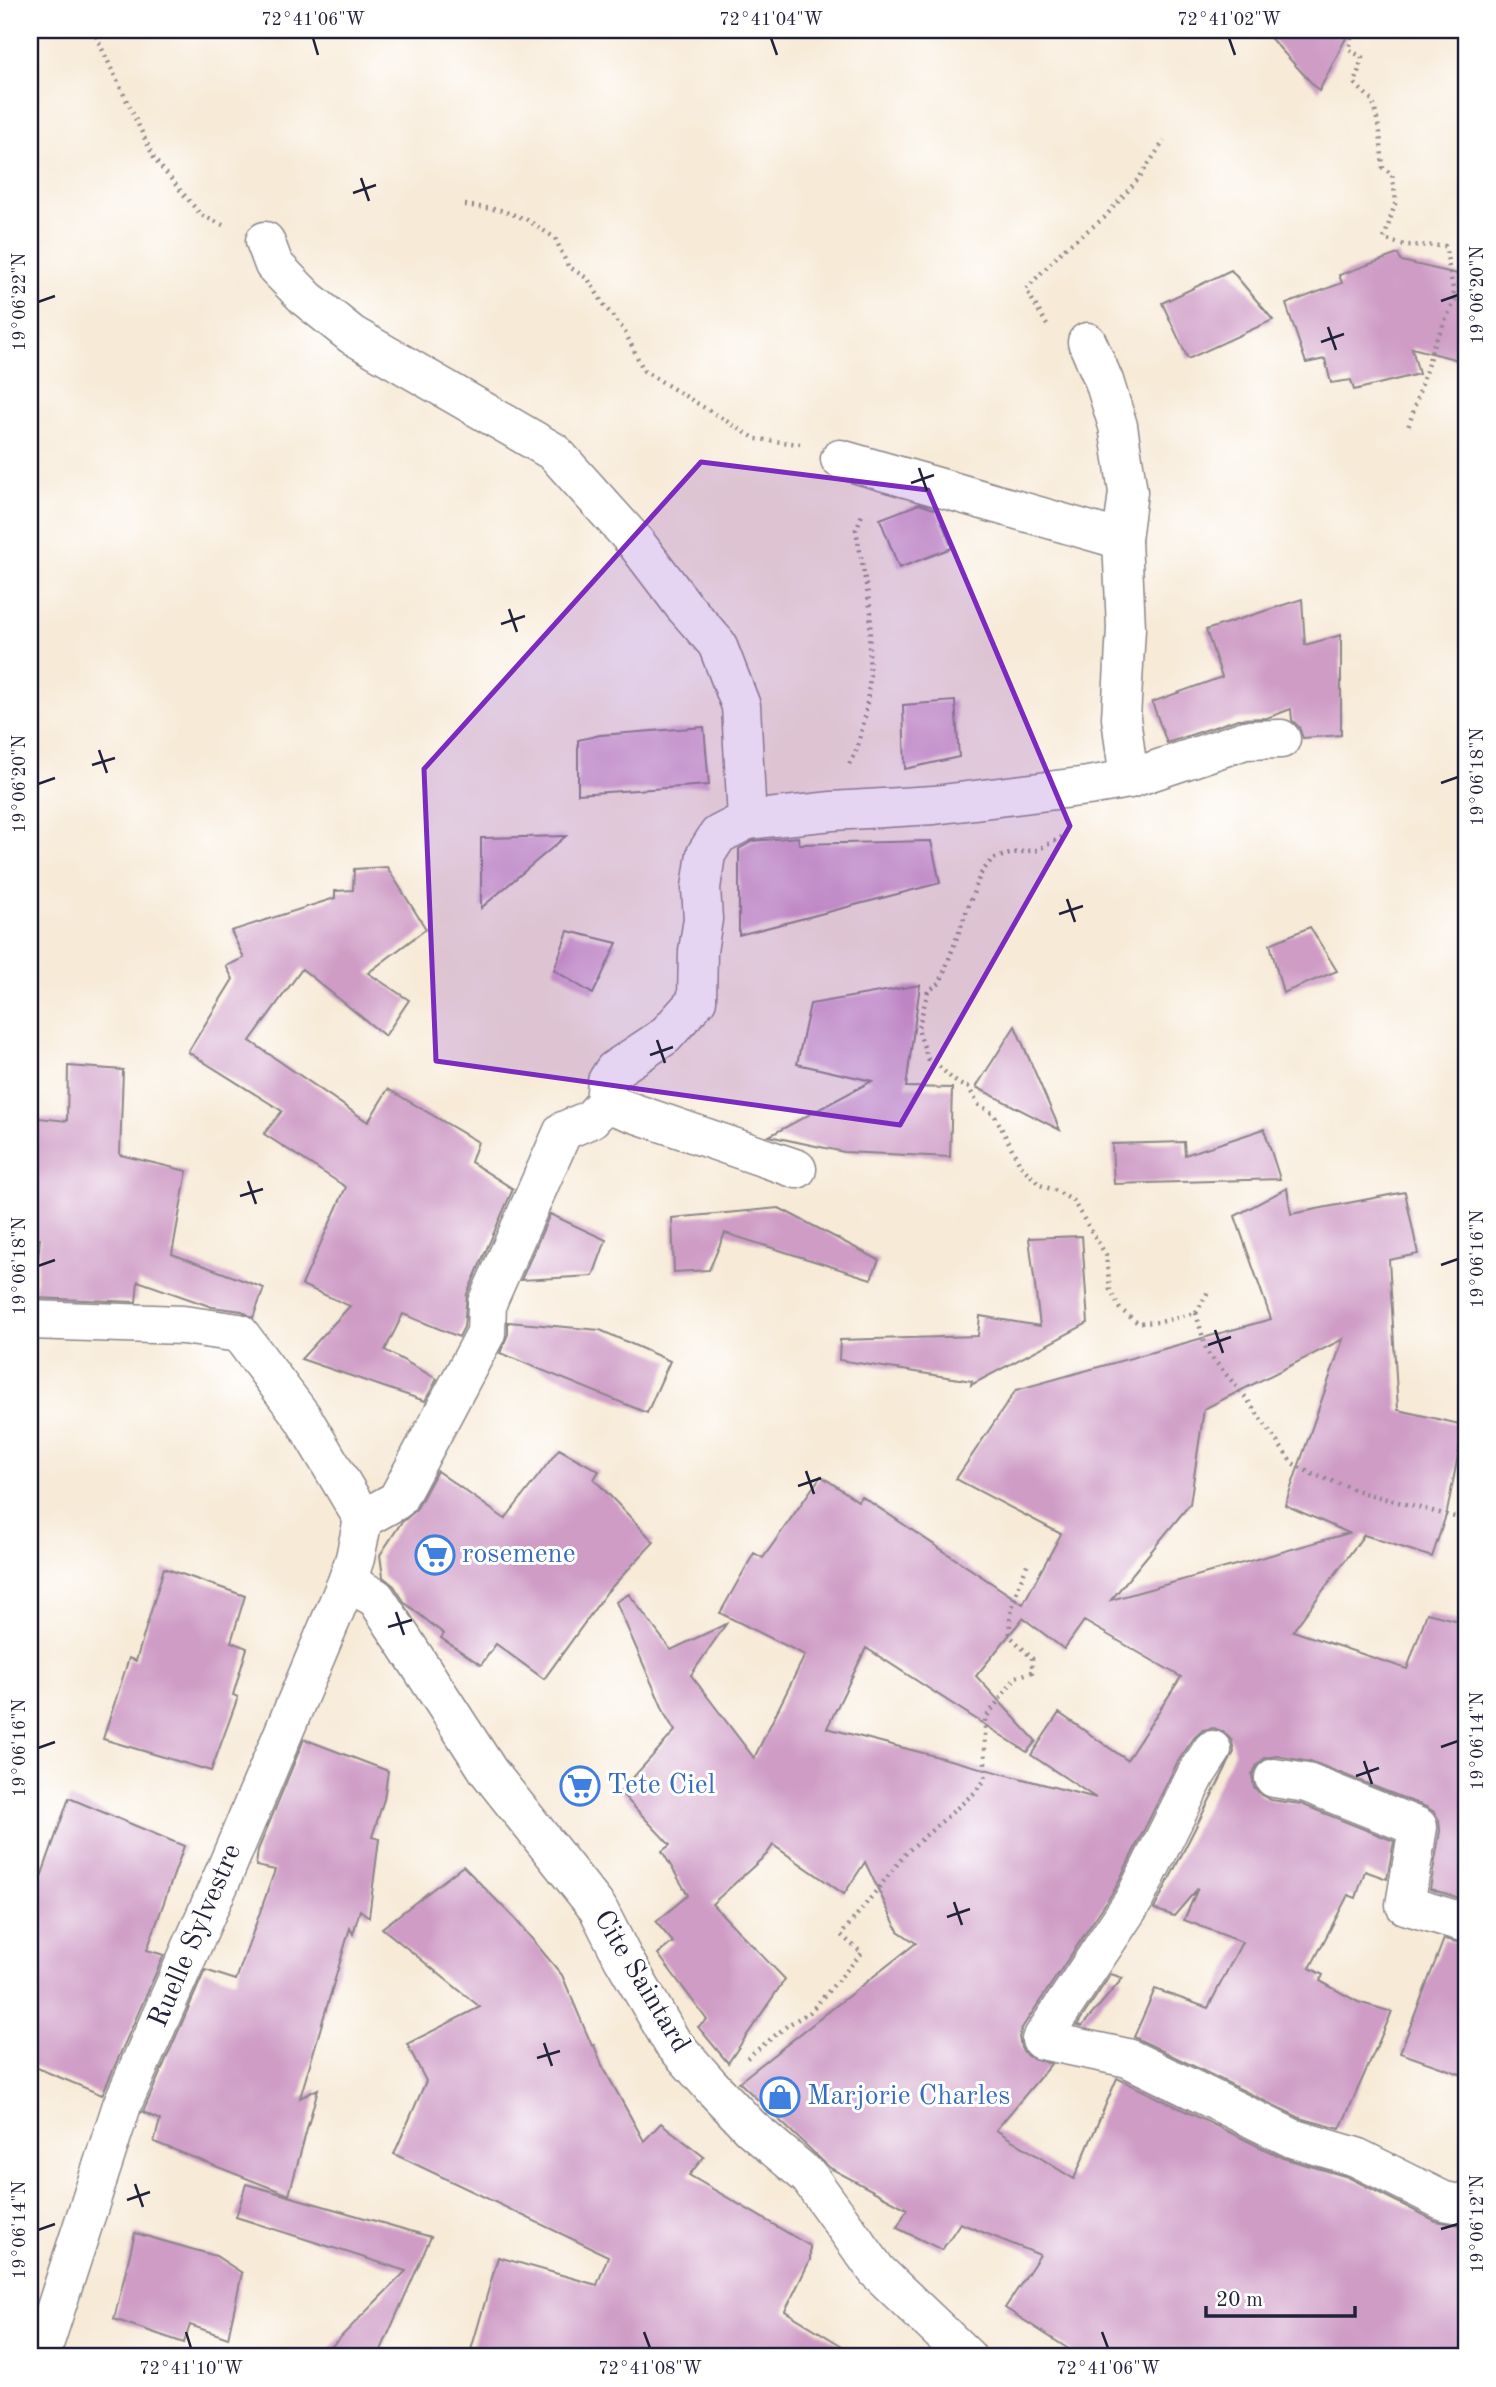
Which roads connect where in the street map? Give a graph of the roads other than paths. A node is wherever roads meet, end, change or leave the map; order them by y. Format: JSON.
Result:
{"nodes":[{"id":1,"x":265,"y":241,"type":"road end"},
{"id":2,"x":1087,"y":342,"type":"road end"},
{"id":3,"x":840,"y":459,"type":"road end"},
{"id":4,"x":1122,"y":540,"type":"junction"},
{"id":5,"x":1281,"y":739,"type":"dead end"},
{"id":6,"x":1129,"y":779,"type":"junction"},
{"id":7,"x":747,"y":820,"type":"junction"},
{"id":8,"x":605,"y":1103,"type":"junction"},
{"id":9,"x":797,"y":1169,"type":"dead end"},
{"id":10,"x":30,"y":1320,"type":"edge"},
{"id":11,"x":363,"y":1519,"type":"junction"},
{"id":12,"x":347,"y":1582,"type":"junction"},
{"id":13,"x":1212,"y":1750,"type":"dead end"},
{"id":14,"x":1274,"y":1778,"type":"dead end"},
{"id":15,"x":1466,"y":1923,"type":"edge"},
{"id":16,"x":1466,"y":2205,"type":"edge"},
{"id":17,"x":40,"y":2357,"type":"edge"},
{"id":18,"x":967,"y":2357,"type":"edge"}],
"edges":[{"from":1,"to":7,"type":"street"},
{"from":2,"to":4,"type":"street"},
{"from":3,"to":4,"type":"street"},
{"from":4,"to":6,"type":"street"},
{"from":5,"to":6,"type":"street"},
{"from":6,"to":7,"type":"street"},
{"from":7,"to":8,"type":"street"},
{"from":8,"to":9,"type":"street"},
{"from":8,"to":11,"type":"street"},
{"from":10,"to":11,"type":"street"},
{"from":11,"to":12,"type":"street","name":"Ruelle Sylvestre"},
{"from":12,"to":17,"type":"street","name":"Ruelle Sylvestre"},
{"from":12,"to":18,"type":"street","name":"Cite Saintard"},
{"from":13,"to":16,"type":"street"},
{"from":14,"to":15,"type":"street"}]}
